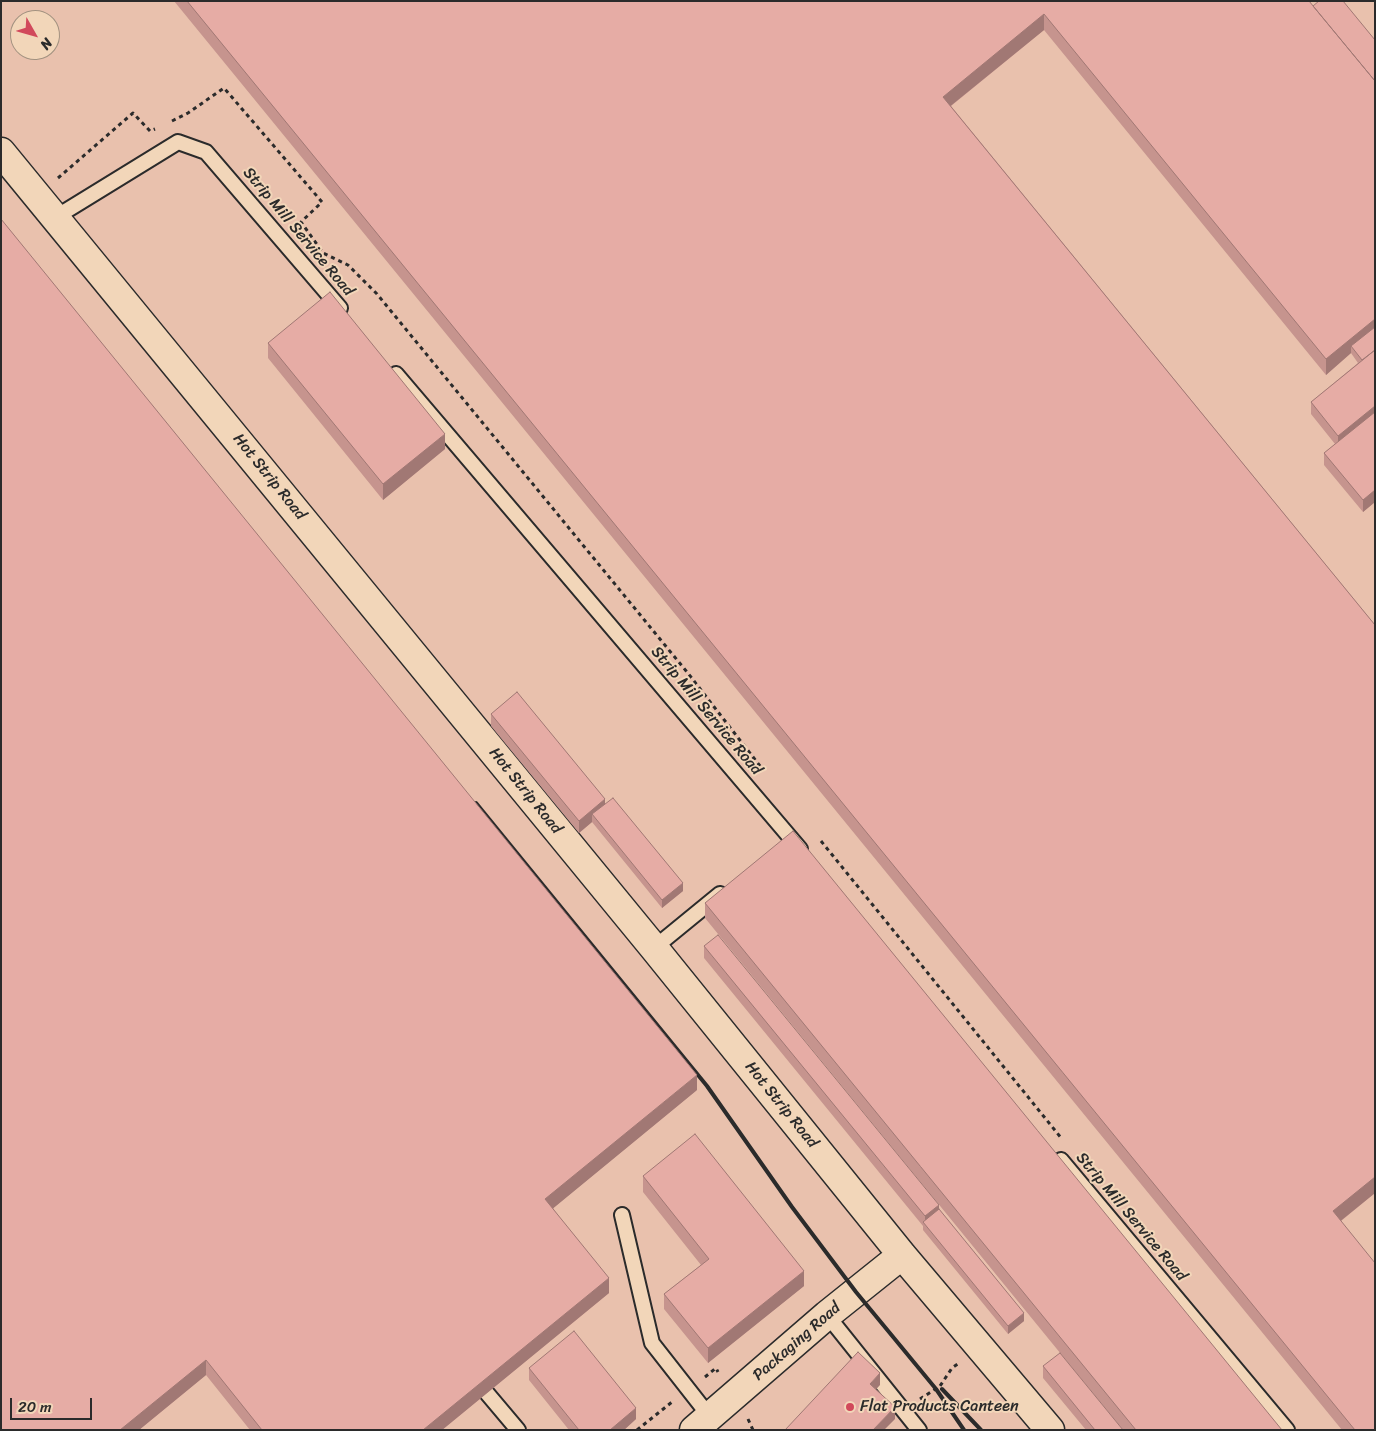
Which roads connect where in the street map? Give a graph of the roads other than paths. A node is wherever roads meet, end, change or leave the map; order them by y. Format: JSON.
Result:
{"nodes":[{"id":1,"x":1,"y":152,"type":"edge"},
{"id":2,"x":56,"y":217,"type":"junction"},
{"id":3,"x":349,"y":319,"type":"edge"},
{"id":4,"x":388,"y":364,"type":"edge"},
{"id":5,"x":809,"y":859,"type":"edge"},
{"id":6,"x":729,"y":886,"type":"edge"},
{"id":7,"x":654,"y":948,"type":"junction"},
{"id":8,"x":1051,"y":1148,"type":"edge"},
{"id":9,"x":622,"y":1215,"type":"dead end"},
{"id":10,"x":902,"y":1255,"type":"junction"},
{"id":11,"x":827,"y":1315,"type":"junction"},
{"id":12,"x":466,"y":1369,"type":"edge"},
{"id":13,"x":702,"y":1423,"type":"edge"},
{"id":14,"x":518,"y":1430,"type":"edge"},
{"id":15,"x":919,"y":1430,"type":"edge"},
{"id":16,"x":1050,"y":1430,"type":"edge"},
{"id":17,"x":1287,"y":1430,"type":"edge"}],
"edges":[{"from":1,"to":2,"type":"street","name":"Hot Strip Road"},
{"from":2,"to":3,"type":"lane","name":"Strip Mill Service Road"},
{"from":2,"to":7,"type":"street","name":"Hot Strip Road"},
{"from":4,"to":5,"type":"lane","name":"Strip Mill Service Road"},
{"from":6,"to":7,"type":"lane"},
{"from":7,"to":10,"type":"street","name":"Hot Strip Road"},
{"from":8,"to":17,"type":"lane","name":"Strip Mill Service Road"},
{"from":9,"to":13,"type":"lane"},
{"from":10,"to":11,"type":"street","name":"Packaging Road"},
{"from":10,"to":16,"type":"street","name":"Hot Strip Road"},
{"from":11,"to":13,"type":"street","name":"Packaging Road"},
{"from":11,"to":15,"type":"lane"},
{"from":12,"to":14,"type":"lane"}]}
